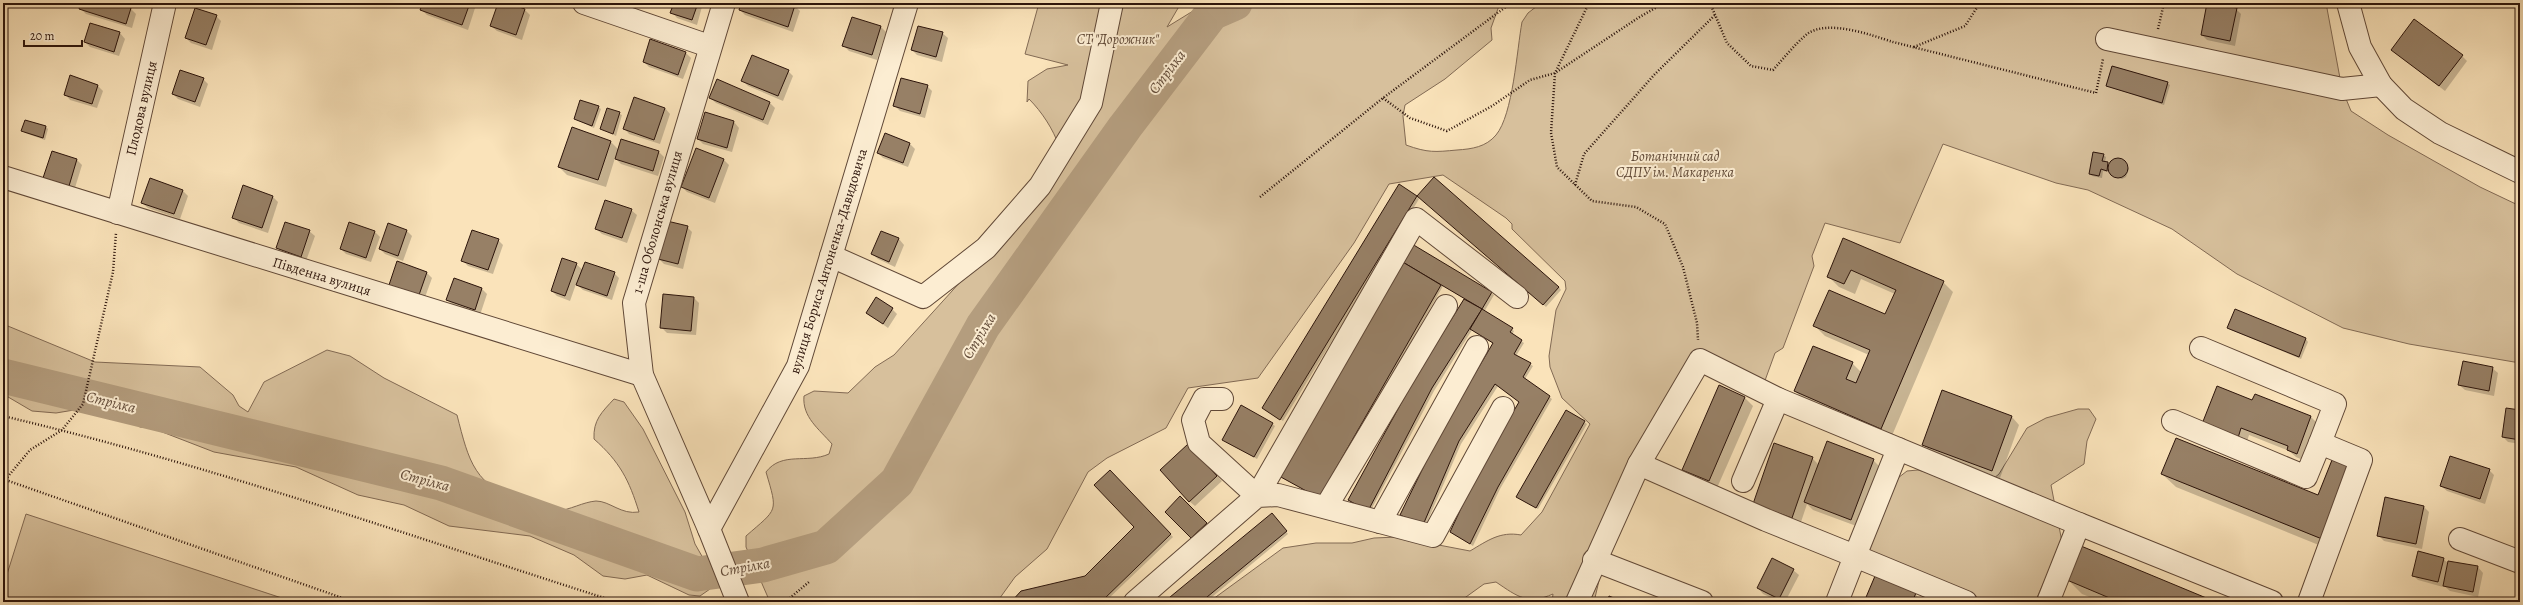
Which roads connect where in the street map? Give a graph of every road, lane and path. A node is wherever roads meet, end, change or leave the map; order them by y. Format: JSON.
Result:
{"nodes":[{"id":1,"x":165,"y":3,"type":"edge"},
{"id":2,"x":584,"y":3,"type":"edge"},
{"id":3,"x":724,"y":3,"type":"edge"},
{"id":4,"x":907,"y":3,"type":"edge"},
{"id":5,"x":1112,"y":3,"type":"edge"},
{"id":6,"x":1511,"y":3,"type":"edge"},
{"id":7,"x":1589,"y":3,"type":"edge"},
{"id":8,"x":1664,"y":3,"type":"edge"},
{"id":9,"x":1710,"y":3,"type":"edge"},
{"id":10,"x":1980,"y":3,"type":"edge"},
{"id":11,"x":2164,"y":3,"type":"edge"},
{"id":12,"x":2348,"y":3,"type":"edge"},
{"id":13,"x":1716,"y":14,"type":"junction"},
{"id":14,"x":2107,"y":39,"type":"joint"},
{"id":15,"x":709,"y":46,"type":"junction"},
{"id":16,"x":1914,"y":48,"type":"junction"},
{"id":17,"x":2154,"y":49,"type":"junction"},
{"id":18,"x":1555,"y":73,"type":"junction"},
{"id":19,"x":2381,"y":85,"type":"junction"},
{"id":20,"x":1383,"y":98,"type":"junction"},
{"id":21,"x":2520,"y":172,"type":"edge"},
{"id":22,"x":3,"y":177,"type":"edge"},
{"id":23,"x":1575,"y":185,"type":"junction"},
{"id":24,"x":1260,"y":197,"type":"dead end"},
{"id":25,"x":118,"y":213,"type":"junction"},
{"id":26,"x":831,"y":256,"type":"junction"},
{"id":27,"x":1517,"y":296,"type":"dead end"},
{"id":28,"x":1446,"y":306,"type":"dead end"},
{"id":29,"x":1477,"y":347,"type":"dead end"},
{"id":30,"x":2201,"y":348,"type":"dead end"},
{"id":31,"x":1700,"y":360,"type":"junction"},
{"id":32,"x":642,"y":375,"type":"junction"},
{"id":33,"x":1222,"y":399,"type":"dead end"},
{"id":34,"x":1778,"y":399,"type":"junction"},
{"id":35,"x":1503,"y":408,"type":"dead end"},
{"id":36,"x":3,"y":416,"type":"edge"},
{"id":37,"x":2172,"y":421,"type":"dead end"},
{"id":38,"x":62,"y":430,"type":"junction"},
{"id":39,"x":2320,"y":443,"type":"junction"},
{"id":40,"x":1898,"y":449,"type":"junction"},
{"id":41,"x":1639,"y":464,"type":"junction"},
{"id":42,"x":4,"y":480,"type":"edge"},
{"id":43,"x":1743,"y":481,"type":"dead end"},
{"id":44,"x":3,"y":488,"type":"edge"},
{"id":45,"x":1257,"y":496,"type":"junction"},
{"id":46,"x":1326,"y":507,"type":"junction"},
{"id":47,"x":1380,"y":522,"type":"junction"},
{"id":48,"x":2079,"y":524,"type":"junction"},
{"id":49,"x":709,"y":529,"type":"junction"},
{"id":50,"x":2460,"y":539,"type":"dead end"},
{"id":51,"x":1854,"y":556,"type":"junction"},
{"id":52,"x":1594,"y":560,"type":"junction"},
{"id":53,"x":2520,"y":562,"type":"edge"},
{"id":54,"x":809,"y":582,"type":"dead end"},
{"id":55,"x":354,"y":602,"type":"edge"},
{"id":56,"x":617,"y":602,"type":"edge"},
{"id":57,"x":738,"y":602,"type":"edge"},
{"id":58,"x":785,"y":602,"type":"edge"},
{"id":59,"x":1135,"y":602,"type":"edge"},
{"id":60,"x":1577,"y":602,"type":"edge"},
{"id":61,"x":1702,"y":602,"type":"edge"},
{"id":62,"x":1837,"y":602,"type":"edge"},
{"id":63,"x":1966,"y":602,"type":"edge"},
{"id":64,"x":2048,"y":602,"type":"edge"},
{"id":65,"x":2272,"y":602,"type":"edge"},
{"id":66,"x":2309,"y":602,"type":"edge"}],
"edges":[{"from":1,"to":25,"type":"street","name":"Плодова вулиця"},
{"from":2,"to":15,"type":"street"},
{"from":3,"to":15,"type":"street","name":"1-ша Оболонська вулиця"},
{"from":4,"to":26,"type":"street","name":"вулиця Бориса Антоненка-Давидовича"},
{"from":5,"to":26,"type":"street"},
{"from":6,"to":20,"type":"path"},
{"from":7,"to":18,"type":"path"},
{"from":8,"to":18,"type":"path"},
{"from":9,"to":13,"type":"path"},
{"from":10,"to":16,"type":"path"},
{"from":11,"to":17,"type":"path"},
{"from":12,"to":19,"type":"street"},
{"from":13,"to":16,"type":"path"},
{"from":13,"to":23,"type":"path"},
{"from":14,"to":16,"type":"path"},
{"from":14,"to":17,"type":"street"},
{"from":15,"to":32,"type":"street","name":"1-ша Оболонська вулиця"},
{"from":17,"to":19,"type":"street"},
{"from":18,"to":20,"type":"path"},
{"from":18,"to":23,"type":"path"},
{"from":19,"to":21,"type":"street"},
{"from":20,"to":24,"type":"path"},
{"from":22,"to":25,"type":"street","name":"Південна вулиця"},
{"from":23,"to":31,"type":"path"},
{"from":25,"to":32,"type":"street","name":"Південна вулиця"},
{"from":25,"to":38,"type":"path"},
{"from":26,"to":49,"type":"street","name":"вулиця Бориса Антоненка-Давидовича"},
{"from":27,"to":45,"type":"street"},
{"from":28,"to":46,"type":"street"},
{"from":29,"to":47,"type":"street"},
{"from":30,"to":39,"type":"street"},
{"from":31,"to":34,"type":"street"},
{"from":31,"to":41,"type":"street"},
{"from":32,"to":49,"type":"street","name":"1-ша Оболонська вулиця"},
{"from":33,"to":45,"type":"street"},
{"from":34,"to":40,"type":"street"},
{"from":34,"to":43,"type":"street"},
{"from":35,"to":47,"type":"street"},
{"from":36,"to":38,"type":"path"},
{"from":37,"to":39,"type":"street"},
{"from":38,"to":42,"type":"path"},
{"from":38,"to":56,"type":"path"},
{"from":39,"to":66,"type":"street"},
{"from":40,"to":48,"type":"street"},
{"from":40,"to":51,"type":"street"},
{"from":41,"to":51,"type":"street"},
{"from":41,"to":52,"type":"street"},
{"from":42,"to":44,"type":"path"},
{"from":42,"to":55,"type":"path"},
{"from":45,"to":46,"type":"street"},
{"from":45,"to":59,"type":"street"},
{"from":46,"to":47,"type":"street"},
{"from":48,"to":64,"type":"street"},
{"from":48,"to":65,"type":"street"},
{"from":49,"to":57,"type":"street","name":"1-ша Оболонська вулиця"},
{"from":50,"to":53,"type":"street"},
{"from":51,"to":62,"type":"street"},
{"from":51,"to":63,"type":"street"},
{"from":52,"to":60,"type":"street"},
{"from":52,"to":61,"type":"street"},
{"from":54,"to":58,"type":"path"}]}
